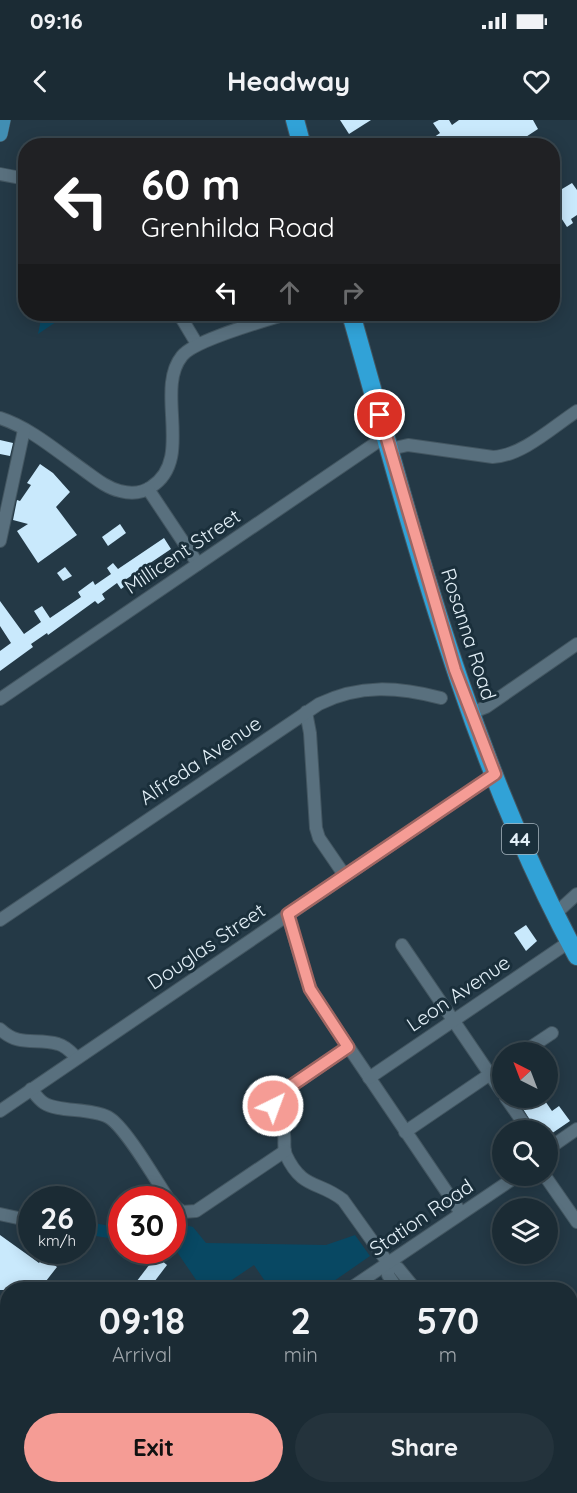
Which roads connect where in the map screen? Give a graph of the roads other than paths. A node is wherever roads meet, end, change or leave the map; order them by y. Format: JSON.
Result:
{"nodes":[{"id":1,"x":3,"y":120,"type":"edge"},
{"id":2,"x":295,"y":120,"type":"edge"},
{"id":3,"x":0,"y":134,"type":"edge"},
{"id":4,"x":301,"y":138,"type":"edge"},
{"id":5,"x":0,"y":174,"type":"edge"},
{"id":6,"x":18,"y":177,"type":"edge"},
{"id":7,"x":183,"y":321,"type":"edge"},
{"id":8,"x":265,"y":321,"type":"edge"},
{"id":9,"x":353,"y":321,"type":"edge"},
{"id":10,"x":197,"y":344,"type":"junction"},
{"id":11,"x":577,"y":411,"type":"edge"},
{"id":12,"x":0,"y":418,"type":"edge"},
{"id":13,"x":24,"y":430,"type":"junction"},
{"id":14,"x":388,"y":442,"type":"junction"},
{"id":15,"x":148,"y":489,"type":"junction"},
{"id":16,"x":0,"y":541,"type":"edge"},
{"id":17,"x":198,"y":564,"type":"junction"},
{"id":18,"x":577,"y":645,"type":"edge"},
{"id":19,"x":441,"y":698,"type":"dead end"},
{"id":20,"x":0,"y":699,"type":"edge"},
{"id":21,"x":306,"y":712,"type":"junction"},
{"id":22,"x":471,"y":713,"type":"junction"},
{"id":23,"x":495,"y":774,"type":"junction"},
{"id":24,"x":345,"y":876,"type":"junction"},
{"id":25,"x":577,"y":893,"type":"edge"},
{"id":26,"x":552,"y":909,"type":"junction"},
{"id":27,"x":288,"y":914,"type":"junction"},
{"id":28,"x":0,"y":920,"type":"edge"},
{"id":29,"x":402,"y":945,"type":"dead end"},
{"id":30,"x":573,"y":949,"type":"edge"},
{"id":31,"x":453,"y":1020,"type":"junction"},
{"id":32,"x":0,"y":1029,"type":"edge"},
{"id":33,"x":552,"y":1033,"type":"dead end"},
{"id":34,"x":538,"y":1042,"type":"edge"},
{"id":35,"x":348,"y":1047,"type":"junction"},
{"id":36,"x":73,"y":1061,"type":"junction"},
{"id":37,"x":490,"y":1074,"type":"junction"},
{"id":38,"x":492,"y":1077,"type":"edge"},
{"id":39,"x":369,"y":1078,"type":"junction"},
{"id":40,"x":35,"y":1087,"type":"junction"},
{"id":41,"x":256,"y":1094,"type":"dead end"},
{"id":42,"x":274,"y":1102,"type":"junction"},
{"id":43,"x":0,"y":1111,"type":"edge"},
{"id":44,"x":577,"y":1129,"type":"edge"},
{"id":45,"x":405,"y":1131,"type":"junction"},
{"id":46,"x":577,"y":1139,"type":"edge"},
{"id":47,"x":558,"y":1142,"type":"edge"},
{"id":48,"x":285,"y":1151,"type":"junction"},
{"id":49,"x":558,"y":1152,"type":"edge"},
{"id":50,"x":160,"y":1186,"type":"edge"},
{"id":51,"x":502,"y":1186,"type":"edge"},
{"id":52,"x":552,"y":1186,"type":"edge"},
{"id":53,"x":186,"y":1212,"type":"edge"},
{"id":54,"x":461,"y":1213,"type":"junction"},
{"id":55,"x":0,"y":1214,"type":"edge"},
{"id":56,"x":18,"y":1218,"type":"edge"},
{"id":57,"x":577,"y":1222,"type":"edge"},
{"id":58,"x":388,"y":1263,"type":"junction"},
{"id":59,"x":360,"y":1282,"type":"edge"},
{"id":60,"x":393,"y":1282,"type":"edge"},
{"id":61,"x":409,"y":1282,"type":"edge"}],
"edges":[{"from":1,"to":3,"type":"main road"},
{"from":2,"to":4,"type":"highway"},
{"from":5,"to":6,"type":"street"},
{"from":7,"to":10,"type":"street"},
{"from":8,"to":10,"type":"street"},
{"from":9,"to":14,"type":"highway","name":"Rosanna Road","number":"44"},
{"from":10,"to":15,"type":"street"},
{"from":11,"to":14,"type":"street"},
{"from":12,"to":13,"type":"street"},
{"from":13,"to":15,"type":"street"},
{"from":13,"to":16,"type":"street"},
{"from":14,"to":17,"type":"street","name":"Millicent Street"},
{"from":14,"to":22,"type":"highway","name":"Rosanna Road","number":"44"},
{"from":15,"to":17,"type":"street"},
{"from":17,"to":20,"type":"street","name":"Millicent Street"},
{"from":18,"to":22,"type":"street"},
{"from":19,"to":21,"type":"street","name":"Alfreda Avenue"},
{"from":21,"to":24,"type":"street"},
{"from":21,"to":28,"type":"street","name":"Alfreda Avenue"},
{"from":22,"to":23,"type":"highway","name":"Rosanna Road","number":"44"},
{"from":23,"to":24,"type":"street","name":"Douglas Street"},
{"from":23,"to":26,"type":"highway","name":"Rosanna Road","number":"44"},
{"from":24,"to":27,"type":"street","name":"Douglas Street"},
{"from":25,"to":26,"type":"street"},
{"from":26,"to":30,"type":"highway","name":"Rosanna Road","number":"44"},
{"from":27,"to":35,"type":"street"},
{"from":27,"to":36,"type":"street","name":"Douglas Street"},
{"from":29,"to":31,"type":"street"},
{"from":30,"to":31,"type":"street","name":"Leon Avenue"},
{"from":31,"to":37,"type":"street"},
{"from":31,"to":39,"type":"street","name":"Leon Avenue"},
{"from":32,"to":36,"type":"street"},
{"from":33,"to":34,"type":"street"},
{"from":35,"to":39,"type":"street"},
{"from":35,"to":42,"type":"street"},
{"from":36,"to":40,"type":"street","name":"Douglas Street"},
{"from":37,"to":38,"type":"street"},
{"from":37,"to":45,"type":"street"},
{"from":39,"to":45,"type":"street"},
{"from":40,"to":43,"type":"street","name":"Douglas Street"},
{"from":40,"to":50,"type":"street"},
{"from":41,"to":42,"type":"street"},
{"from":42,"to":48,"type":"street"},
{"from":44,"to":47,"type":"street"},
{"from":45,"to":54,"type":"street"},
{"from":46,"to":49,"type":"street"},
{"from":48,"to":53,"type":"street"},
{"from":48,"to":58,"type":"street"},
{"from":51,"to":54,"type":"street","name":"Station Road"},
{"from":52,"to":57,"type":"street"},
{"from":54,"to":58,"type":"street","name":"Station Road"},
{"from":55,"to":56,"type":"street"},
{"from":58,"to":59,"type":"street","name":"Station Road"},
{"from":58,"to":60,"type":"street"},
{"from":58,"to":61,"type":"street"}]}
